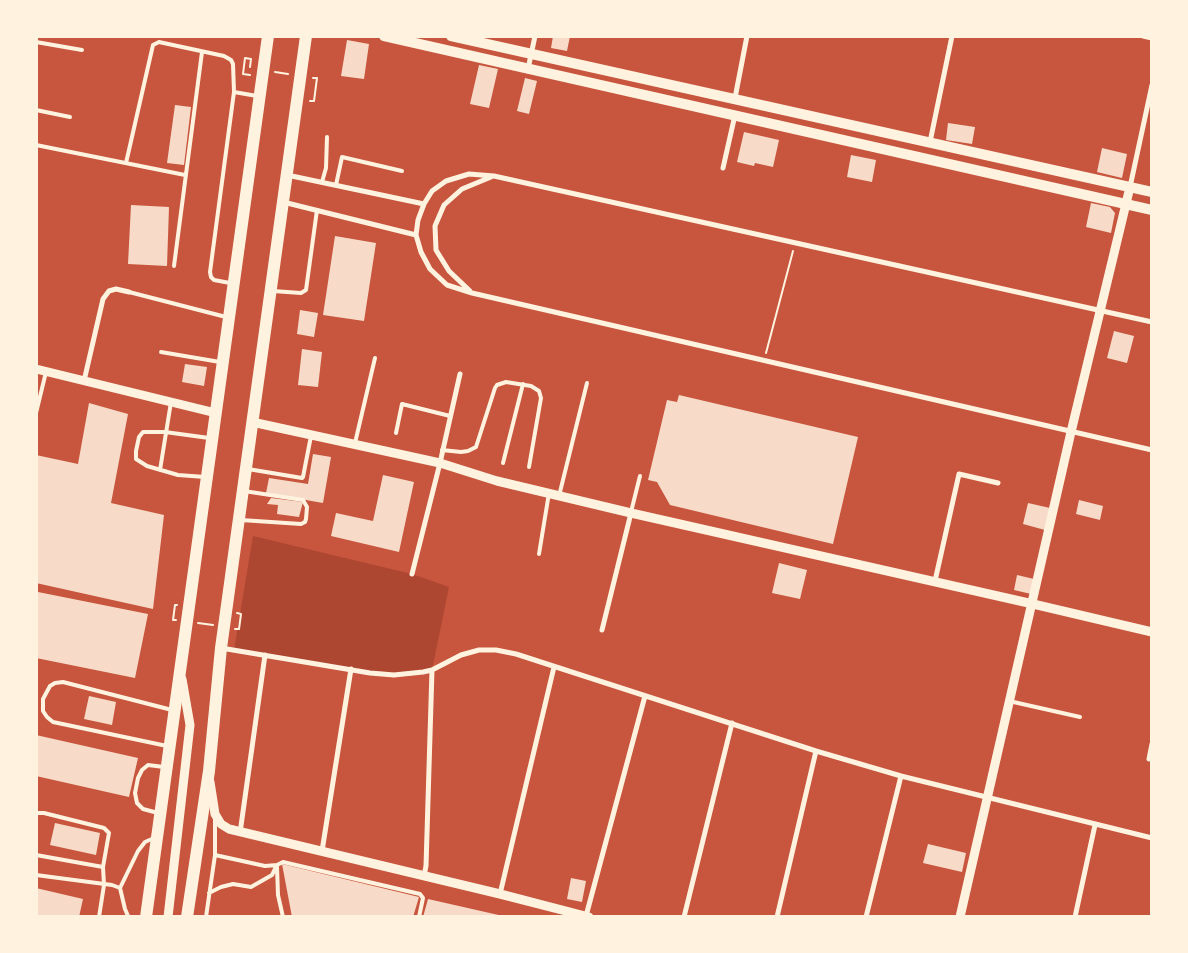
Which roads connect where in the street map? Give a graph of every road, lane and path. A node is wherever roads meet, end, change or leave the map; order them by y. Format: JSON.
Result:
{"nodes":[{"id":1,"x":268,"y":36,"type":"edge"},
{"id":2,"x":306,"y":36,"type":"edge"},
{"id":3,"x":384,"y":36,"type":"edge"},
{"id":4,"x":451,"y":36,"type":"edge"},
{"id":5,"x":536,"y":36,"type":"edge"},
{"id":6,"x":747,"y":36,"type":"edge"},
{"id":7,"x":952,"y":36,"type":"edge"},
{"id":8,"x":1143,"y":36,"type":"edge"},
{"id":9,"x":1152,"y":38,"type":"edge"},
{"id":10,"x":36,"y":42,"type":"edge"},
{"id":11,"x":82,"y":50,"type":"dead end"},
{"id":12,"x":202,"y":52,"type":"junction"},
{"id":13,"x":532,"y":54,"type":"junction"},
{"id":14,"x":250,"y":68,"type":"dead end"},
{"id":15,"x":528,"y":69,"type":"junction"},
{"id":16,"x":269,"y":71,"type":"dead end"},
{"id":17,"x":243,"y":74,"type":"dead end"},
{"id":18,"x":289,"y":74,"type":"dead end"},
{"id":19,"x":308,"y":77,"type":"dead end"},
{"id":20,"x":1152,"y":85,"type":"edge"},
{"id":21,"x":234,"y":92,"type":"junction"},
{"id":22,"x":259,"y":96,"type":"junction"},
{"id":23,"x":735,"y":98,"type":"junction"},
{"id":24,"x":314,"y":101,"type":"dead end"},
{"id":25,"x":36,"y":110,"type":"edge"},
{"id":26,"x":735,"y":115,"type":"junction"},
{"id":27,"x":70,"y":117,"type":"dead end"},
{"id":28,"x":327,"y":137,"type":"dead end"},
{"id":29,"x":930,"y":142,"type":"junction"},
{"id":30,"x":36,"y":146,"type":"edge"},
{"id":31,"x":126,"y":163,"type":"junction"},
{"id":32,"x":723,"y":168,"type":"dead end"},
{"id":33,"x":402,"y":171,"type":"dead end"},
{"id":34,"x":186,"y":175,"type":"junction"},
{"id":35,"x":287,"y":175,"type":"junction"},
{"id":36,"x":494,"y":176,"type":"junction"},
{"id":37,"x":322,"y":182,"type":"junction"},
{"id":38,"x":336,"y":185,"type":"junction"},
{"id":39,"x":1130,"y":187,"type":"junction"},
{"id":40,"x":1152,"y":192,"type":"edge"},
{"id":41,"x":283,"y":202,"type":"junction"},
{"id":42,"x":424,"y":204,"type":"junction"},
{"id":43,"x":1125,"y":204,"type":"junction"},
{"id":44,"x":317,"y":210,"type":"junction"},
{"id":45,"x":1152,"y":210,"type":"edge"},
{"id":46,"x":416,"y":235,"type":"junction"},
{"id":47,"x":795,"y":243,"type":"junction"},
{"id":48,"x":174,"y":266,"type":"dead end"},
{"id":49,"x":234,"y":284,"type":"junction"},
{"id":50,"x":271,"y":291,"type":"junction"},
{"id":51,"x":129,"y":292,"type":"joint"},
{"id":52,"x":472,"y":293,"type":"junction"},
{"id":53,"x":1100,"y":310,"type":"junction"},
{"id":54,"x":228,"y":317,"type":"junction"},
{"id":55,"x":1152,"y":322,"type":"edge"},
{"id":56,"x":161,"y":352,"type":"dead end"},
{"id":57,"x":375,"y":358,"type":"dead end"},
{"id":58,"x":764,"y":360,"type":"junction"},
{"id":59,"x":223,"y":363,"type":"junction"},
{"id":60,"x":36,"y":370,"type":"edge"},
{"id":61,"x":46,"y":372,"type":"junction"},
{"id":62,"x":460,"y":374,"type":"dead end"},
{"id":63,"x":84,"y":381,"type":"junction"},
{"id":64,"x":587,"y":383,"type":"dead end"},
{"id":65,"x":523,"y":384,"type":"junction"},
{"id":66,"x":171,"y":402,"type":"junction"},
{"id":67,"x":36,"y":413,"type":"edge"},
{"id":68,"x":216,"y":413,"type":"junction"},
{"id":69,"x":450,"y":416,"type":"junction"},
{"id":70,"x":252,"y":422,"type":"junction"},
{"id":71,"x":165,"y":432,"type":"junction"},
{"id":72,"x":1071,"y":432,"type":"junction"},
{"id":73,"x":396,"y":433,"type":"dead end"},
{"id":74,"x":311,"y":434,"type":"junction"},
{"id":75,"x":212,"y":438,"type":"junction"},
{"id":76,"x":355,"y":444,"type":"junction"},
{"id":77,"x":442,"y":450,"type":"junction"},
{"id":78,"x":1152,"y":450,"type":"edge"},
{"id":79,"x":440,"y":463,"type":"junction"},
{"id":80,"x":502,"y":463,"type":"dead end"},
{"id":81,"x":529,"y":467,"type":"dead end"},
{"id":82,"x":246,"y":469,"type":"junction"},
{"id":83,"x":160,"y":470,"type":"junction"},
{"id":84,"x":640,"y":476,"type":"dead end"},
{"id":85,"x":207,"y":478,"type":"junction"},
{"id":86,"x":998,"y":484,"type":"dead end"},
{"id":87,"x":242,"y":491,"type":"junction"},
{"id":88,"x":549,"y":493,"type":"junction"},
{"id":89,"x":559,"y":496,"type":"junction"},
{"id":90,"x":631,"y":513,"type":"junction"},
{"id":91,"x":239,"y":520,"type":"junction"},
{"id":92,"x":539,"y":554,"type":"dead end"},
{"id":93,"x":412,"y":574,"type":"dead end"},
{"id":94,"x":935,"y":582,"type":"junction"},
{"id":95,"x":175,"y":604,"type":"dead end"},
{"id":96,"x":1033,"y":604,"type":"junction"},
{"id":97,"x":241,"y":614,"type":"dead end"},
{"id":98,"x":182,"y":621,"type":"dead end"},
{"id":99,"x":192,"y":622,"type":"dead end"},
{"id":100,"x":220,"y":626,"type":"dead end"},
{"id":101,"x":229,"y":628,"type":"dead end"},
{"id":102,"x":602,"y":630,"type":"dead end"},
{"id":103,"x":1152,"y":632,"type":"edge"},
{"id":104,"x":221,"y":648,"type":"junction"},
{"id":105,"x":265,"y":655,"type":"junction"},
{"id":106,"x":554,"y":667,"type":"junction"},
{"id":107,"x":180,"y":669,"type":"junction"},
{"id":108,"x":351,"y":669,"type":"junction"},
{"id":109,"x":432,"y":670,"type":"junction"},
{"id":110,"x":645,"y":696,"type":"junction"},
{"id":111,"x":1009,"y":701,"type":"junction"},
{"id":112,"x":174,"y":711,"type":"junction"},
{"id":113,"x":1080,"y":717,"type":"dead end"},
{"id":114,"x":732,"y":723,"type":"junction"},
{"id":115,"x":1152,"y":744,"type":"edge"},
{"id":116,"x":170,"y":746,"type":"junction"},
{"id":117,"x":816,"y":751,"type":"junction"},
{"id":118,"x":1148,"y":760,"type":"dead end"},
{"id":119,"x":167,"y":768,"type":"junction"},
{"id":120,"x":209,"y":771,"type":"junction"},
{"id":121,"x":901,"y":776,"type":"junction"},
{"id":122,"x":988,"y":797,"type":"junction"},
{"id":123,"x":36,"y":813,"type":"edge"},
{"id":124,"x":160,"y":814,"type":"junction"},
{"id":125,"x":215,"y":814,"type":"junction"},
{"id":126,"x":1095,"y":824,"type":"junction"},
{"id":127,"x":240,"y":833,"type":"junction"},
{"id":128,"x":157,"y":836,"type":"junction"},
{"id":129,"x":1152,"y":838,"type":"edge"},
{"id":130,"x":322,"y":851,"type":"junction"},
{"id":131,"x":36,"y":855,"type":"edge"},
{"id":132,"x":215,"y":855,"type":"junction"},
{"id":133,"x":276,"y":865,"type":"junction"},
{"id":134,"x":103,"y":868,"type":"junction"},
{"id":135,"x":36,"y":875,"type":"edge"},
{"id":136,"x":424,"y":876,"type":"junction"},
{"id":137,"x":104,"y":885,"type":"junction"},
{"id":138,"x":120,"y":888,"type":"junction"},
{"id":139,"x":210,"y":893,"type":"junction"},
{"id":140,"x":500,"y":894,"type":"junction"},
{"id":141,"x":588,"y":916,"type":"edge"},
{"id":142,"x":99,"y":917,"type":"edge"},
{"id":143,"x":130,"y":917,"type":"edge"},
{"id":144,"x":146,"y":917,"type":"edge"},
{"id":145,"x":168,"y":917,"type":"edge"},
{"id":146,"x":187,"y":917,"type":"edge"},
{"id":147,"x":206,"y":917,"type":"edge"},
{"id":148,"x":283,"y":917,"type":"edge"},
{"id":149,"x":418,"y":917,"type":"edge"},
{"id":150,"x":684,"y":917,"type":"edge"},
{"id":151,"x":777,"y":917,"type":"edge"},
{"id":152,"x":866,"y":917,"type":"edge"},
{"id":153,"x":960,"y":917,"type":"edge"},
{"id":154,"x":1075,"y":917,"type":"edge"}],
"edges":[{"from":1,"to":22,"type":"highway"},
{"from":2,"to":35,"type":"highway"},
{"from":3,"to":15,"type":"main road"},
{"from":4,"to":13,"type":"main road"},
{"from":5,"to":13,"type":"street"},
{"from":6,"to":23,"type":"street"},
{"from":7,"to":29,"type":"street"},
{"from":8,"to":9,"type":"street"},
{"from":10,"to":11,"type":"lane"},
{"from":12,"to":21,"type":"lane"},
{"from":12,"to":31,"type":"lane"},
{"from":12,"to":34,"type":"lane"},
{"from":13,"to":15,"type":"street"},
{"from":13,"to":23,"type":"main road"},
{"from":14,"to":17,"type":"path"},
{"from":15,"to":26,"type":"main road"},
{"from":16,"to":18,"type":"path"},
{"from":19,"to":24,"type":"path"},
{"from":20,"to":39,"type":"street"},
{"from":21,"to":22,"type":"lane"},
{"from":21,"to":49,"type":"lane"},
{"from":22,"to":49,"type":"highway"},
{"from":23,"to":29,"type":"main road"},
{"from":25,"to":27,"type":"lane"},
{"from":26,"to":32,"type":"street"},
{"from":26,"to":43,"type":"main road"},
{"from":28,"to":37,"type":"lane"},
{"from":29,"to":39,"type":"main road"},
{"from":30,"to":31,"type":"lane"},
{"from":31,"to":34,"type":"lane"},
{"from":33,"to":38,"type":"lane"},
{"from":34,"to":48,"type":"lane"},
{"from":35,"to":37,"type":"street"},
{"from":35,"to":41,"type":"highway"},
{"from":36,"to":42,"type":"street"},
{"from":36,"to":47,"type":"street"},
{"from":36,"to":52,"type":"street"},
{"from":37,"to":38,"type":"street"},
{"from":38,"to":42,"type":"street"},
{"from":39,"to":40,"type":"main road"},
{"from":39,"to":43,"type":"street"},
{"from":41,"to":44,"type":"street"},
{"from":41,"to":50,"type":"highway"},
{"from":42,"to":46,"type":"street"},
{"from":43,"to":45,"type":"main road"},
{"from":43,"to":53,"type":"street"},
{"from":44,"to":46,"type":"street"},
{"from":44,"to":50,"type":"lane"},
{"from":46,"to":52,"type":"street"},
{"from":47,"to":53,"type":"street"},
{"from":47,"to":58,"type":"path"},
{"from":49,"to":54,"type":"highway"},
{"from":50,"to":70,"type":"highway"},
{"from":51,"to":54,"type":"lane"},
{"from":51,"to":63,"type":"street"},
{"from":52,"to":58,"type":"street"},
{"from":53,"to":55,"type":"street"},
{"from":53,"to":72,"type":"street"},
{"from":54,"to":59,"type":"highway"},
{"from":56,"to":59,"type":"lane"},
{"from":57,"to":76,"type":"lane"},
{"from":58,"to":72,"type":"street"},
{"from":59,"to":68,"type":"highway"},
{"from":60,"to":61,"type":"street"},
{"from":61,"to":63,"type":"street"},
{"from":61,"to":67,"type":"lane"},
{"from":62,"to":69,"type":"street"},
{"from":63,"to":66,"type":"street"},
{"from":64,"to":89,"type":"lane"},
{"from":65,"to":77,"type":"lane"},
{"from":65,"to":80,"type":"lane"},
{"from":65,"to":81,"type":"lane"},
{"from":66,"to":68,"type":"street"},
{"from":66,"to":71,"type":"lane"},
{"from":68,"to":75,"type":"highway"},
{"from":69,"to":73,"type":"lane"},
{"from":69,"to":77,"type":"street"},
{"from":70,"to":74,"type":"street"},
{"from":70,"to":82,"type":"highway"},
{"from":71,"to":75,"type":"lane"},
{"from":71,"to":83,"type":"lane"},
{"from":71,"to":83,"type":"lane"},
{"from":72,"to":78,"type":"street"},
{"from":72,"to":96,"type":"street"},
{"from":74,"to":76,"type":"street"},
{"from":74,"to":82,"type":"lane"},
{"from":75,"to":85,"type":"highway"},
{"from":76,"to":79,"type":"street"},
{"from":77,"to":79,"type":"street"},
{"from":79,"to":88,"type":"street"},
{"from":79,"to":93,"type":"street"},
{"from":82,"to":87,"type":"highway"},
{"from":83,"to":85,"type":"lane"},
{"from":84,"to":90,"type":"lane"},
{"from":85,"to":107,"type":"highway"},
{"from":86,"to":94,"type":"street"},
{"from":87,"to":91,"type":"highway"},
{"from":87,"to":91,"type":"lane"},
{"from":88,"to":89,"type":"street"},
{"from":88,"to":92,"type":"lane"},
{"from":89,"to":90,"type":"street"},
{"from":90,"to":94,"type":"street"},
{"from":90,"to":102,"type":"street"},
{"from":91,"to":104,"type":"highway"},
{"from":94,"to":96,"type":"street"},
{"from":95,"to":98,"type":"path"},
{"from":96,"to":103,"type":"street"},
{"from":96,"to":111,"type":"street"},
{"from":97,"to":101,"type":"path"},
{"from":99,"to":100,"type":"path"},
{"from":104,"to":105,"type":"street"},
{"from":104,"to":120,"type":"highway"},
{"from":105,"to":108,"type":"street"},
{"from":105,"to":127,"type":"street"},
{"from":106,"to":109,"type":"street"},
{"from":106,"to":110,"type":"street"},
{"from":106,"to":140,"type":"street"},
{"from":107,"to":112,"type":"highway"},
{"from":107,"to":145,"type":"street"},
{"from":108,"to":109,"type":"street"},
{"from":108,"to":130,"type":"street"},
{"from":109,"to":136,"type":"street"},
{"from":110,"to":114,"type":"street"},
{"from":110,"to":141,"type":"street"},
{"from":111,"to":113,"type":"lane"},
{"from":111,"to":122,"type":"street"},
{"from":112,"to":116,"type":"highway"},
{"from":112,"to":116,"type":"lane"},
{"from":114,"to":117,"type":"street"},
{"from":114,"to":150,"type":"street"},
{"from":115,"to":118,"type":"street"},
{"from":116,"to":119,"type":"highway"},
{"from":117,"to":121,"type":"street"},
{"from":117,"to":151,"type":"street"},
{"from":119,"to":124,"type":"highway"},
{"from":119,"to":124,"type":"lane"},
{"from":120,"to":125,"type":"street"},
{"from":120,"to":146,"type":"highway"},
{"from":121,"to":122,"type":"street"},
{"from":121,"to":152,"type":"street"},
{"from":122,"to":126,"type":"street"},
{"from":122,"to":153,"type":"street"},
{"from":123,"to":134,"type":"lane"},
{"from":124,"to":128,"type":"highway"},
{"from":125,"to":127,"type":"street"},
{"from":125,"to":132,"type":"lane"},
{"from":126,"to":129,"type":"street"},
{"from":126,"to":154,"type":"street"},
{"from":127,"to":130,"type":"street"},
{"from":128,"to":138,"type":"lane"},
{"from":128,"to":144,"type":"highway"},
{"from":130,"to":136,"type":"street"},
{"from":131,"to":134,"type":"lane"},
{"from":132,"to":133,"type":"lane"},
{"from":132,"to":139,"type":"lane"},
{"from":133,"to":139,"type":"lane"},
{"from":133,"to":148,"type":"lane"},
{"from":133,"to":149,"type":"lane"},
{"from":134,"to":137,"type":"lane"},
{"from":135,"to":137,"type":"lane"},
{"from":136,"to":140,"type":"street"},
{"from":137,"to":138,"type":"lane"},
{"from":137,"to":142,"type":"lane"},
{"from":138,"to":143,"type":"lane"},
{"from":139,"to":147,"type":"lane"},
{"from":140,"to":141,"type":"street"}]}
